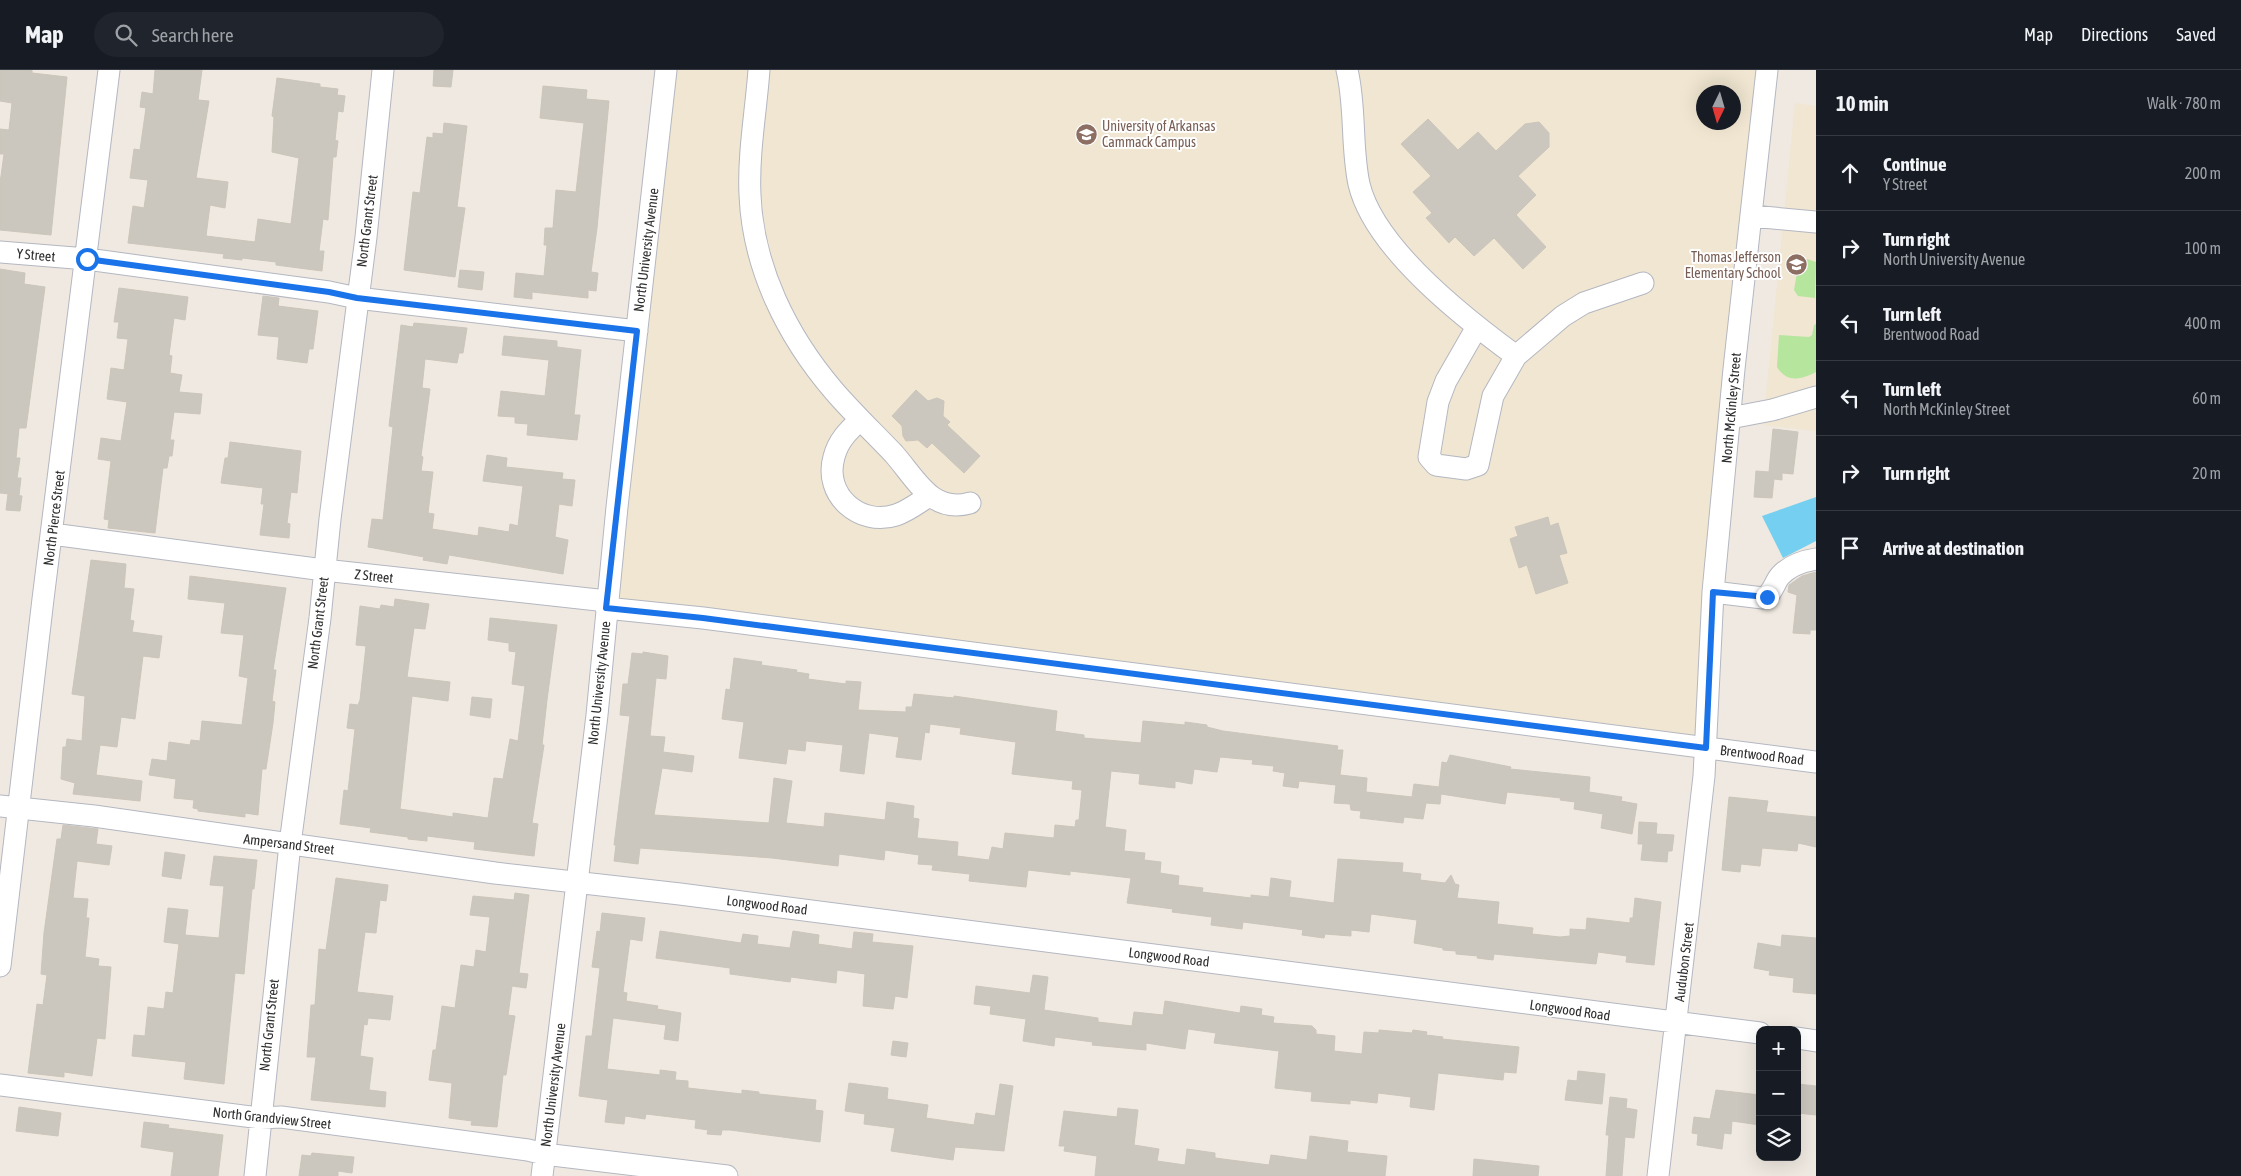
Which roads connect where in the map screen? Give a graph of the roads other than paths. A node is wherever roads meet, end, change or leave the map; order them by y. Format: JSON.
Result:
{"nodes":[{"id":1,"x":109,"y":70,"type":"edge"},
{"id":2,"x":384,"y":70,"type":"edge"},
{"id":3,"x":666,"y":70,"type":"edge"},
{"id":4,"x":759,"y":70,"type":"edge"},
{"id":5,"x":1347,"y":70,"type":"edge"},
{"id":6,"x":1767,"y":70,"type":"edge"},
{"id":7,"x":1752,"y":216,"type":"junction"},
{"id":8,"x":1816,"y":222,"type":"edge"},
{"id":9,"x":0,"y":252,"type":"edge"},
{"id":10,"x":87,"y":259,"type":"junction"},
{"id":11,"x":1643,"y":283,"type":"dead end"},
{"id":12,"x":357,"y":298,"type":"junction"},
{"id":13,"x":1476,"y":327,"type":"junction"},
{"id":14,"x":637,"y":331,"type":"junction"},
{"id":15,"x":1516,"y":356,"type":"junction"},
{"id":16,"x":1816,"y":397,"type":"edge"},
{"id":17,"x":1730,"y":418,"type":"junction"},
{"id":18,"x":860,"y":420,"type":"junction"},
{"id":19,"x":929,"y":496,"type":"junction"},
{"id":20,"x":970,"y":503,"type":"dead end"},
{"id":21,"x":52,"y":534,"type":"junction"},
{"id":22,"x":1816,"y":559,"type":"edge"},
{"id":23,"x":324,"y":570,"type":"junction"},
{"id":24,"x":1713,"y":592,"type":"junction"},
{"id":25,"x":607,"y":604,"type":"junction"},
{"id":26,"x":1706,"y":748,"type":"junction"},
{"id":27,"x":1816,"y":762,"type":"edge"},
{"id":28,"x":10,"y":807,"type":"edge"},
{"id":29,"x":290,"y":844,"type":"junction"},
{"id":30,"x":577,"y":883,"type":"junction"},
{"id":31,"x":0,"y":966,"type":"edge"},
{"id":32,"x":1677,"y":1024,"type":"junction"},
{"id":33,"x":1756,"y":1033,"type":"edge"},
{"id":34,"x":1801,"y":1039,"type":"edge"},
{"id":35,"x":1816,"y":1041,"type":"edge"},
{"id":36,"x":0,"y":1085,"type":"edge"},
{"id":37,"x":260,"y":1118,"type":"junction"},
{"id":38,"x":544,"y":1154,"type":"junction"},
{"id":39,"x":255,"y":1176,"type":"edge"},
{"id":40,"x":542,"y":1176,"type":"edge"},
{"id":41,"x":727,"y":1176,"type":"edge"},
{"id":42,"x":1658,"y":1176,"type":"edge"}],
"edges":[{"from":1,"to":10,"type":"street","name":"North Pierce Street"},
{"from":2,"to":12,"type":"street","name":"North Grant Street"},
{"from":3,"to":14,"type":"street","name":"North University Avenue"},
{"from":4,"to":18,"type":"street"},
{"from":5,"to":13,"type":"street"},
{"from":6,"to":7,"type":"street","name":"North McKinley Street"},
{"from":7,"to":8,"type":"street"},
{"from":7,"to":17,"type":"street","name":"North McKinley Street"},
{"from":9,"to":10,"type":"street","name":"Y Street"},
{"from":10,"to":12,"type":"street","name":"Y Street"},
{"from":10,"to":21,"type":"street","name":"North Pierce Street"},
{"from":11,"to":15,"type":"street"},
{"from":12,"to":14,"type":"street","name":"Y Street"},
{"from":12,"to":23,"type":"street","name":"North Grant Street"},
{"from":13,"to":15,"type":"street"},
{"from":13,"to":15,"type":"street"},
{"from":14,"to":25,"type":"street","name":"North University Avenue"},
{"from":16,"to":17,"type":"street"},
{"from":17,"to":24,"type":"street","name":"North McKinley Street"},
{"from":18,"to":19,"type":"street"},
{"from":18,"to":19,"type":"street"},
{"from":19,"to":20,"type":"street"},
{"from":21,"to":23,"type":"street","name":"Z Street"},
{"from":21,"to":28,"type":"street","name":"North Pierce Street"},
{"from":22,"to":24,"type":"street"},
{"from":23,"to":25,"type":"street","name":"Z Street"},
{"from":23,"to":29,"type":"street","name":"North Grant Street"},
{"from":24,"to":26,"type":"street","name":"North McKinley Street"},
{"from":25,"to":26,"type":"street","name":"Brentwood Road"},
{"from":25,"to":30,"type":"street","name":"North University Avenue"},
{"from":26,"to":27,"type":"street","name":"Brentwood Road"},
{"from":26,"to":32,"type":"street","name":"Audubon Street"},
{"from":28,"to":29,"type":"street","name":"Ampersand Street"},
{"from":28,"to":31,"type":"street","name":"North Pierce Street"},
{"from":29,"to":30,"type":"street","name":"Ampersand Street"},
{"from":29,"to":37,"type":"street","name":"North Grant Street"},
{"from":30,"to":32,"type":"street","name":"Longwood Road"},
{"from":30,"to":38,"type":"street","name":"North University Avenue"},
{"from":32,"to":33,"type":"street","name":"Longwood Road"},
{"from":32,"to":42,"type":"street","name":"Audubon Street"},
{"from":34,"to":35,"type":"street"},
{"from":36,"to":37,"type":"street","name":"North Grandview Street"},
{"from":37,"to":38,"type":"street","name":"North Grandview Street"},
{"from":37,"to":39,"type":"street","name":"North Grant Street"},
{"from":38,"to":40,"type":"street","name":"North University Avenue"},
{"from":38,"to":41,"type":"street","name":"North Grandview Street"}]}
